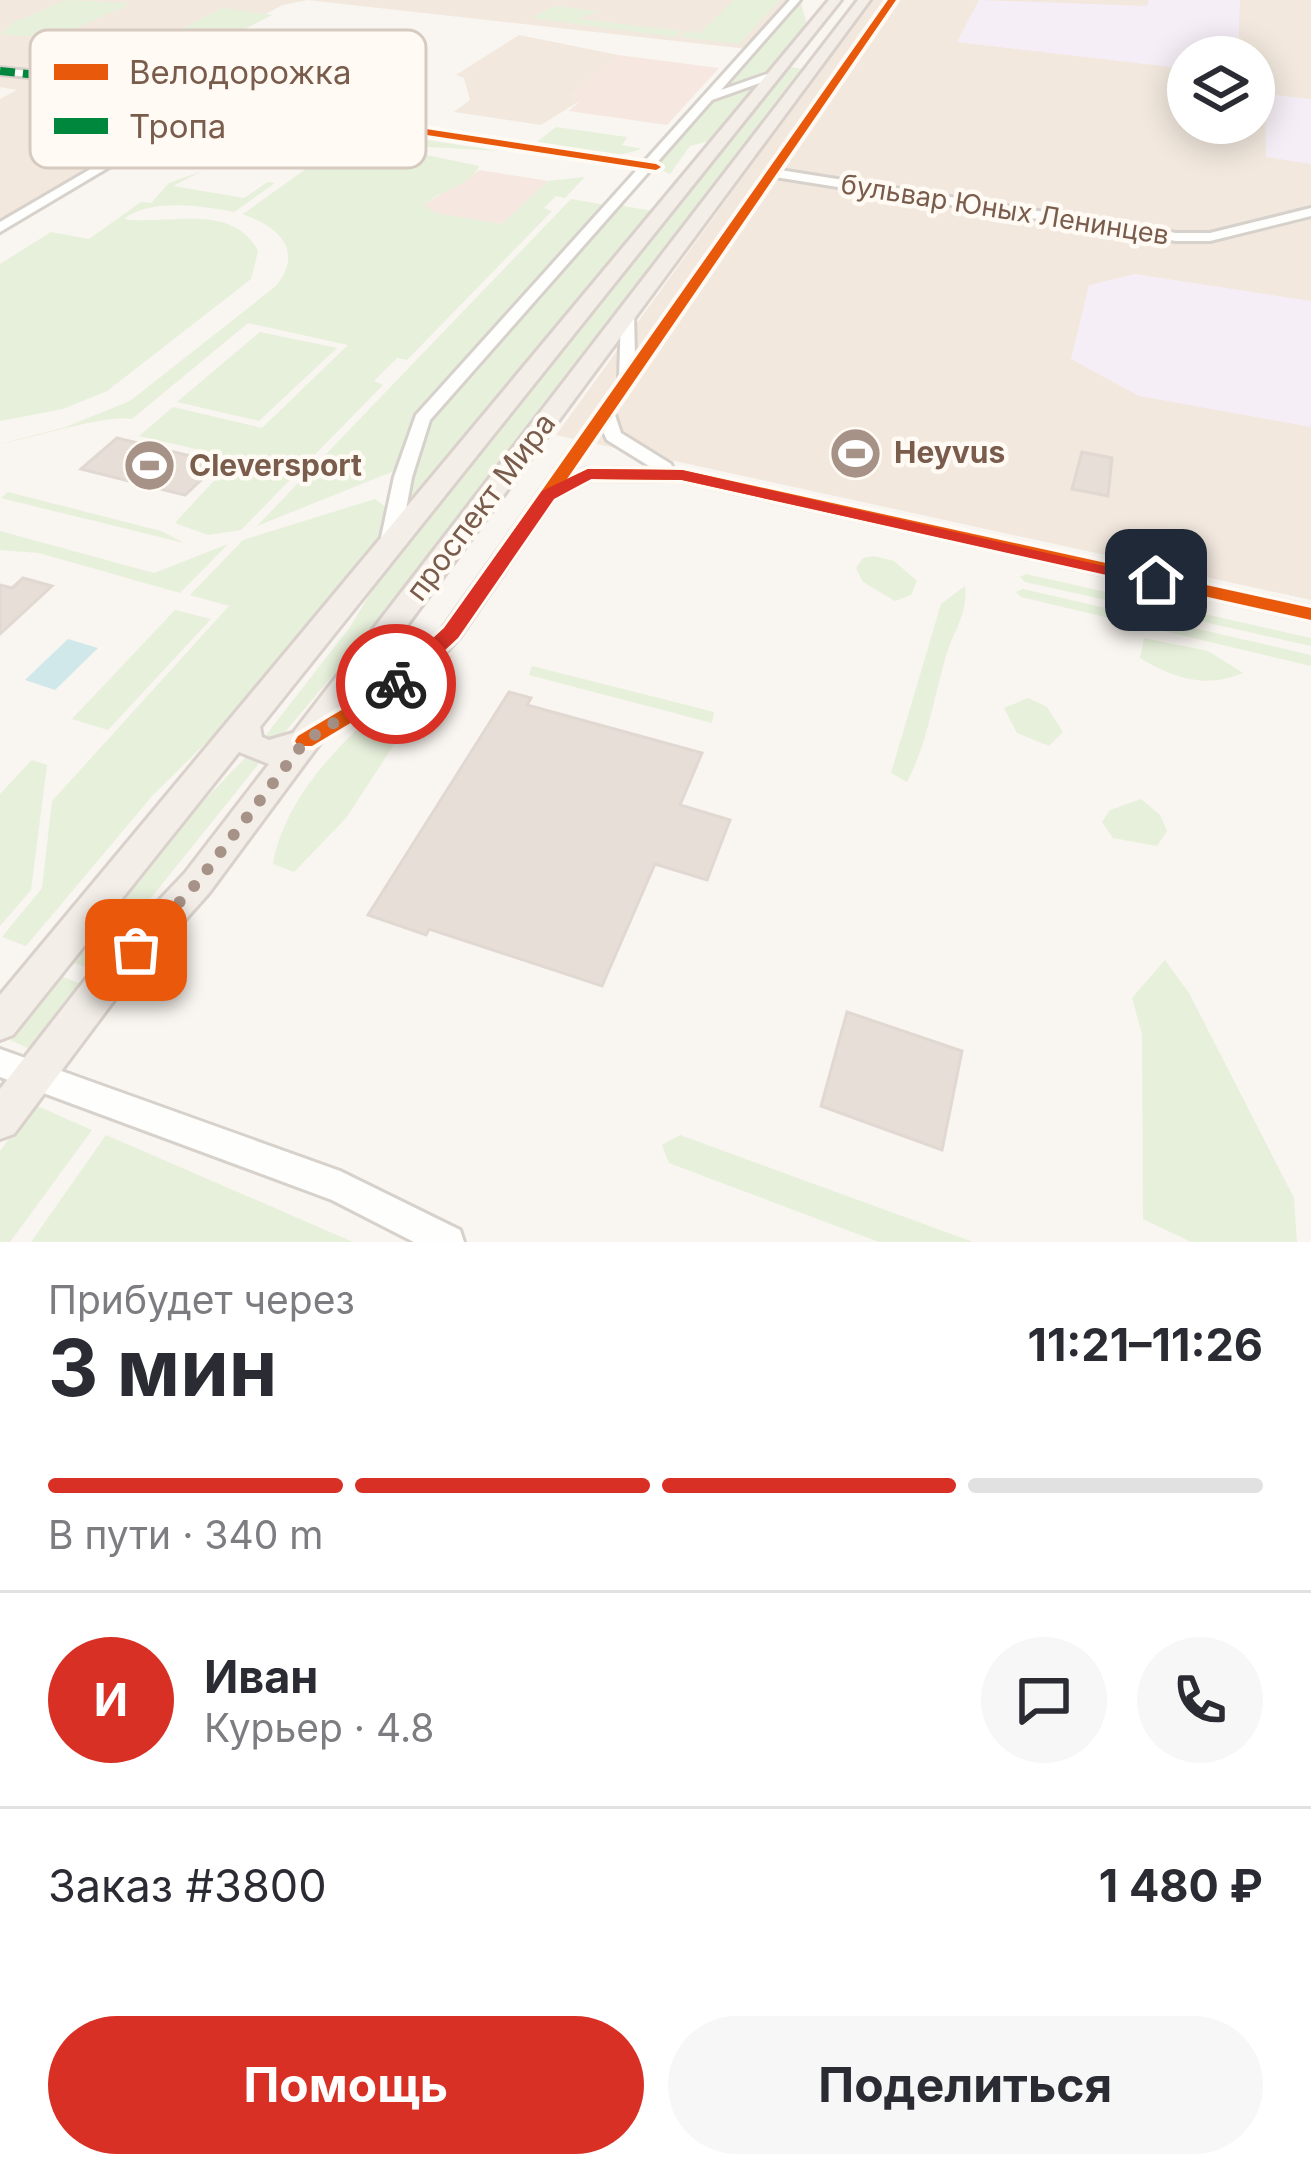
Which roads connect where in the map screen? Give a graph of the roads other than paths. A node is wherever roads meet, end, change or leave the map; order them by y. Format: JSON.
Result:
{"nodes":[{"id":1,"x":800,"y":0,"type":"edge"},
{"id":2,"x":835,"y":0,"type":"edge"},
{"id":3,"x":864,"y":0,"type":"edge"},
{"id":4,"x":892,"y":0,"type":"edge"},
{"id":5,"x":812,"y":28,"type":"junction"},
{"id":6,"x":814,"y":64,"type":"junction"},
{"id":7,"x":780,"y":68,"type":"junction"},
{"id":8,"x":0,"y":71,"type":"edge"},
{"id":9,"x":30,"y":74,"type":"edge"},
{"id":10,"x":706,"y":100,"type":"junction"},
{"id":11,"x":96,"y":168,"type":"edge"},
{"id":12,"x":769,"y":172,"type":"junction"},
{"id":13,"x":1311,"y":212,"type":"edge"},
{"id":14,"x":0,"y":227,"type":"edge"},
{"id":15,"x":626,"y":314,"type":"junction"},
{"id":16,"x":627,"y":381,"type":"junction"},
{"id":17,"x":605,"y":414,"type":"junction"},
{"id":18,"x":682,"y":475,"type":"junction"},
{"id":19,"x":548,"y":495,"type":"junction"},
{"id":20,"x":389,"y":547,"type":"junction"},
{"id":21,"x":1311,"y":614,"type":"edge"},
{"id":22,"x":246,"y":728,"type":"junction"},
{"id":23,"x":305,"y":741,"type":"junction"},
{"id":24,"x":50,"y":963,"type":"junction"},
{"id":25,"x":0,"y":992,"type":"edge"},
{"id":26,"x":0,"y":1023,"type":"edge"},
{"id":27,"x":17,"y":1070,"type":"edge"},
{"id":28,"x":0,"y":1120,"type":"edge"},
{"id":29,"x":418,"y":1232,"type":"edge"},
{"id":30,"x":448,"y":1242,"type":"edge"}],
"edges":[{"from":1,"to":5,"type":"street"},
{"from":1,"to":10,"type":"street"},
{"from":2,"to":5,"type":"main road","name":"проспект Мира"},
{"from":3,"to":6,"type":"main road","name":"проспект Мира"},
{"from":4,"to":12,"type":"street"},
{"from":5,"to":7,"type":"main road","name":"проспект Мира"},
{"from":6,"to":7,"type":"main road"},
{"from":6,"to":15,"type":"main road","name":"проспект Мира"},
{"from":7,"to":10,"type":"street"},
{"from":7,"to":20,"type":"main road","name":"проспект Мира"},
{"from":8,"to":9,"type":"street"},
{"from":10,"to":20,"type":"street"},
{"from":11,"to":14,"type":"street"},
{"from":12,"to":13,"type":"street","name":"бульвар Юных Ленинцев"},
{"from":12,"to":16,"type":"street"},
{"from":15,"to":16,"type":"street"},
{"from":15,"to":23,"type":"main road","name":"проспект Мира"},
{"from":16,"to":17,"type":"street"},
{"from":17,"to":18,"type":"street"},
{"from":17,"to":19,"type":"street"},
{"from":18,"to":19,"type":"street"},
{"from":18,"to":21,"type":"street"},
{"from":19,"to":23,"type":"street"},
{"from":20,"to":22,"type":"main road","name":"проспект Мира"},
{"from":22,"to":23,"type":"main road"},
{"from":22,"to":24,"type":"main road","name":"проспект Мира"},
{"from":23,"to":27,"type":"main road","name":"проспект Мира"},
{"from":24,"to":25,"type":"street"},
{"from":24,"to":26,"type":"main road","name":"проспект Мира"},
{"from":27,"to":28,"type":"main road","name":"проспект Мира"},
{"from":27,"to":29,"type":"street"},
{"from":29,"to":30,"type":"street"}]}
